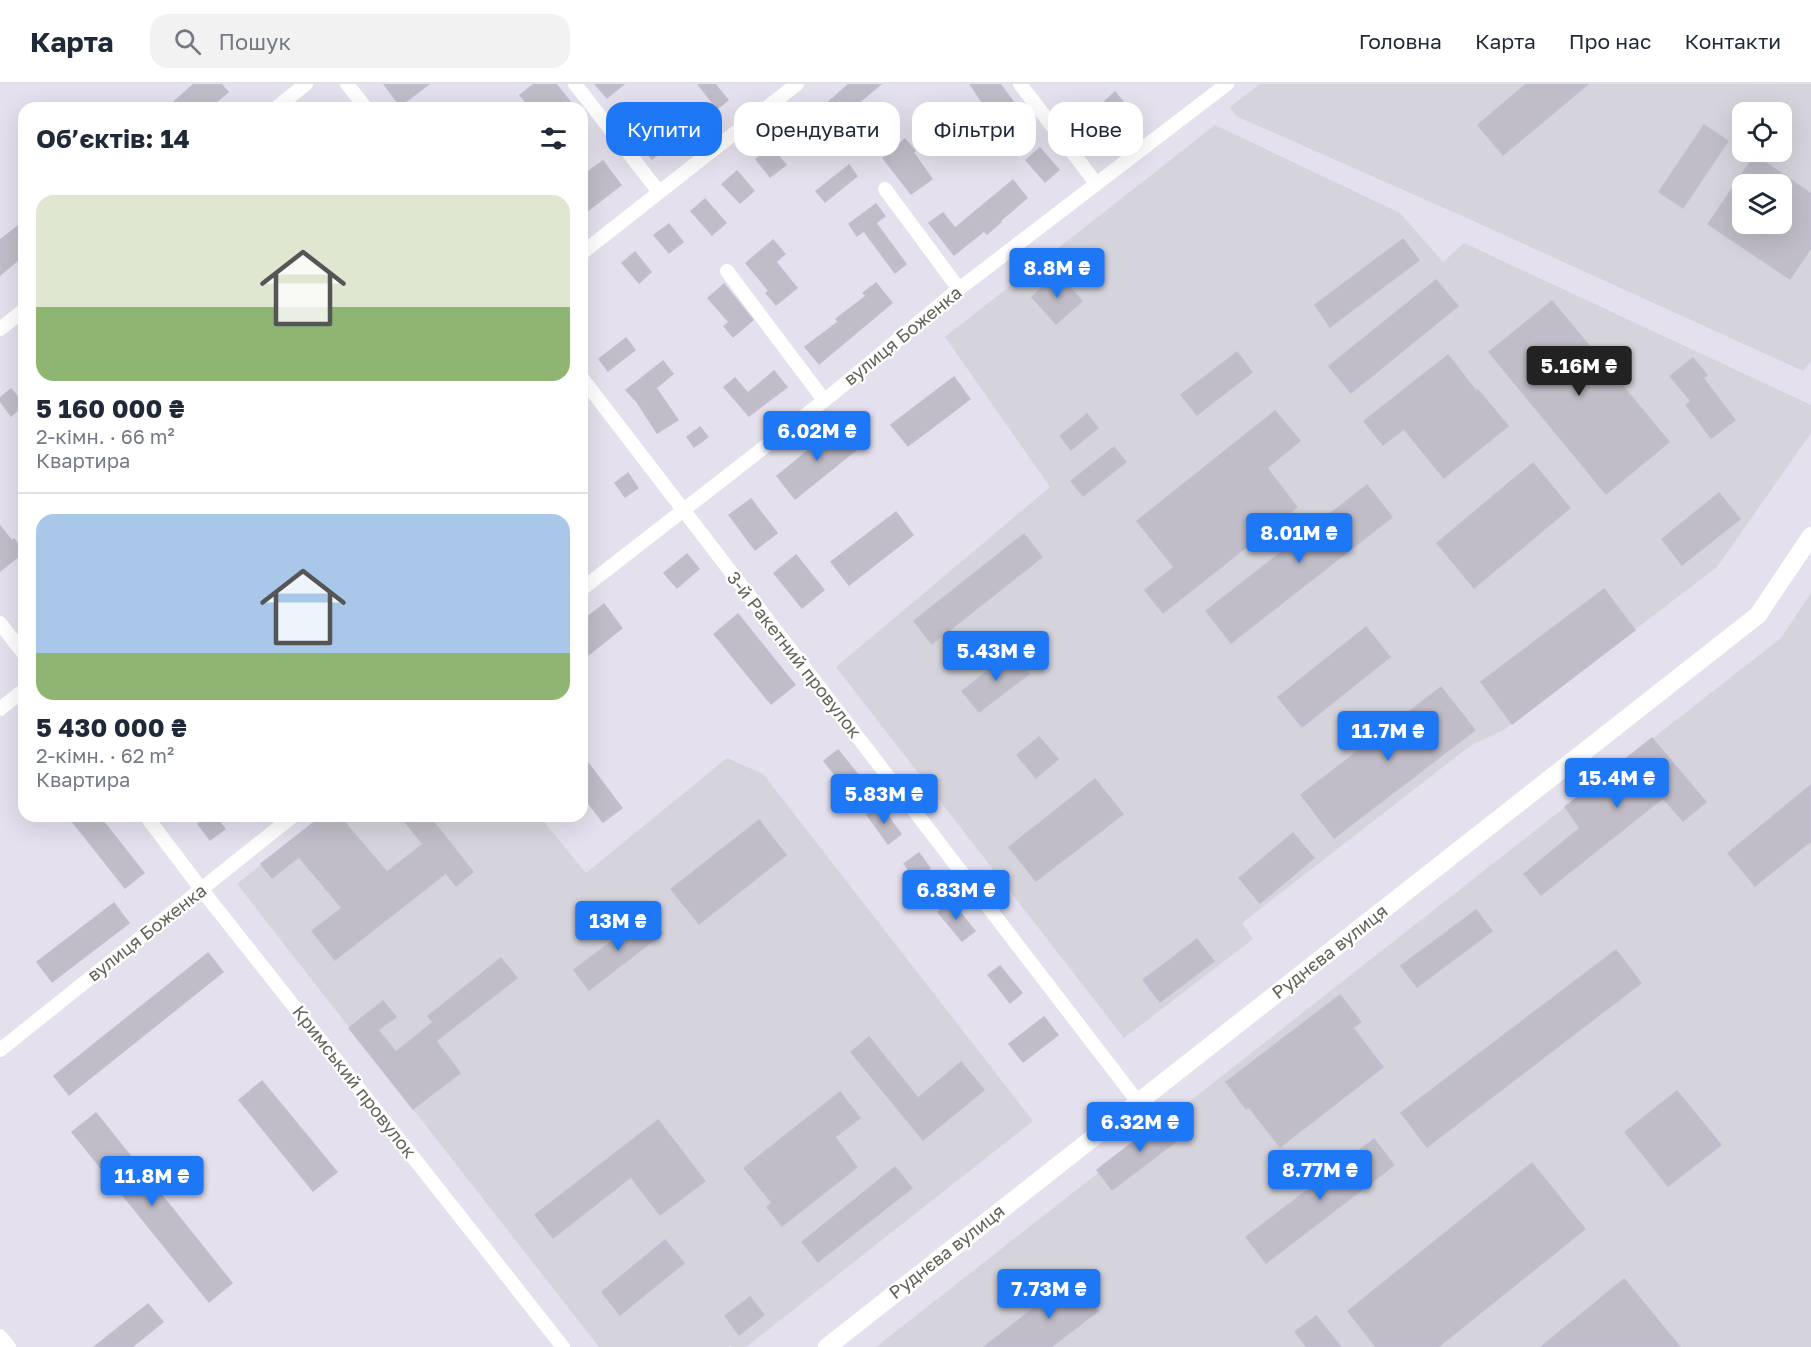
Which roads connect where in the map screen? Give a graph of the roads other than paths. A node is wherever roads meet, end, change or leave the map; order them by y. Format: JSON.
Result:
{"nodes":[{"id":1,"x":306,"y":84,"type":"edge"},
{"id":2,"x":346,"y":84,"type":"edge"},
{"id":3,"x":575,"y":84,"type":"edge"},
{"id":4,"x":1020,"y":84,"type":"edge"},
{"id":5,"x":1227,"y":84,"type":"edge"},
{"id":6,"x":794,"y":85,"type":"edge"},
{"id":7,"x":284,"y":102,"type":"edge"},
{"id":8,"x":361,"y":102,"type":"edge"},
{"id":9,"x":1096,"y":183,"type":"junction"},
{"id":10,"x":885,"y":189,"type":"dead end"},
{"id":11,"x":659,"y":192,"type":"junction"},
{"id":12,"x":588,"y":248,"type":"edge"},
{"id":13,"x":727,"y":271,"type":"dead end"},
{"id":14,"x":959,"y":289,"type":"junction"},
{"id":15,"x":18,"y":315,"type":"edge"},
{"id":16,"x":0,"y":329,"type":"edge"},
{"id":17,"x":588,"y":386,"type":"edge"},
{"id":18,"x":824,"y":400,"type":"junction"},
{"id":19,"x":683,"y":510,"type":"junction"},
{"id":20,"x":1811,"y":536,"type":"edge"},
{"id":21,"x":588,"y":585,"type":"edge"},
{"id":22,"x":0,"y":623,"type":"edge"},
{"id":23,"x":18,"y":646,"type":"edge"},
{"id":24,"x":18,"y":695,"type":"edge"},
{"id":25,"x":0,"y":709,"type":"edge"},
{"id":26,"x":151,"y":822,"type":"edge"},
{"id":27,"x":286,"y":822,"type":"edge"},
{"id":28,"x":202,"y":890,"type":"junction"},
{"id":29,"x":0,"y":1050,"type":"edge"},
{"id":30,"x":1138,"y":1102,"type":"junction"},
{"id":31,"x":0,"y":1336,"type":"edge"},
{"id":32,"x":9,"y":1347,"type":"edge"},
{"id":33,"x":563,"y":1347,"type":"edge"},
{"id":34,"x":827,"y":1347,"type":"edge"}],
"edges":[{"from":1,"to":7,"type":"street"},
{"from":2,"to":8,"type":"street"},
{"from":3,"to":11,"type":"street"},
{"from":4,"to":9,"type":"street"},
{"from":5,"to":9,"type":"street","name":"вулиця Боженка"},
{"from":6,"to":11,"type":"street"},
{"from":9,"to":14,"type":"street","name":"вулиця Боженка"},
{"from":10,"to":14,"type":"street"},
{"from":11,"to":12,"type":"street"},
{"from":13,"to":18,"type":"street"},
{"from":14,"to":18,"type":"street","name":"вулиця Боженка"},
{"from":15,"to":16,"type":"street"},
{"from":17,"to":19,"type":"street","name":"3-й Ракетний провулок"},
{"from":18,"to":19,"type":"street","name":"вулиця Боженка"},
{"from":19,"to":21,"type":"street","name":"вулиця Боженка"},
{"from":19,"to":30,"type":"street","name":"3-й Ракетний провулок"},
{"from":20,"to":30,"type":"street","name":"Руднєва вулиця"},
{"from":22,"to":23,"type":"street"},
{"from":24,"to":25,"type":"street"},
{"from":26,"to":28,"type":"street","name":"Кримський провулок"},
{"from":27,"to":28,"type":"street","name":"вулиця Боженка"},
{"from":28,"to":29,"type":"street","name":"вулиця Боженка"},
{"from":28,"to":33,"type":"street","name":"Кримський провулок"},
{"from":30,"to":34,"type":"street","name":"Руднєва вулиця"},
{"from":31,"to":32,"type":"street"}]}
